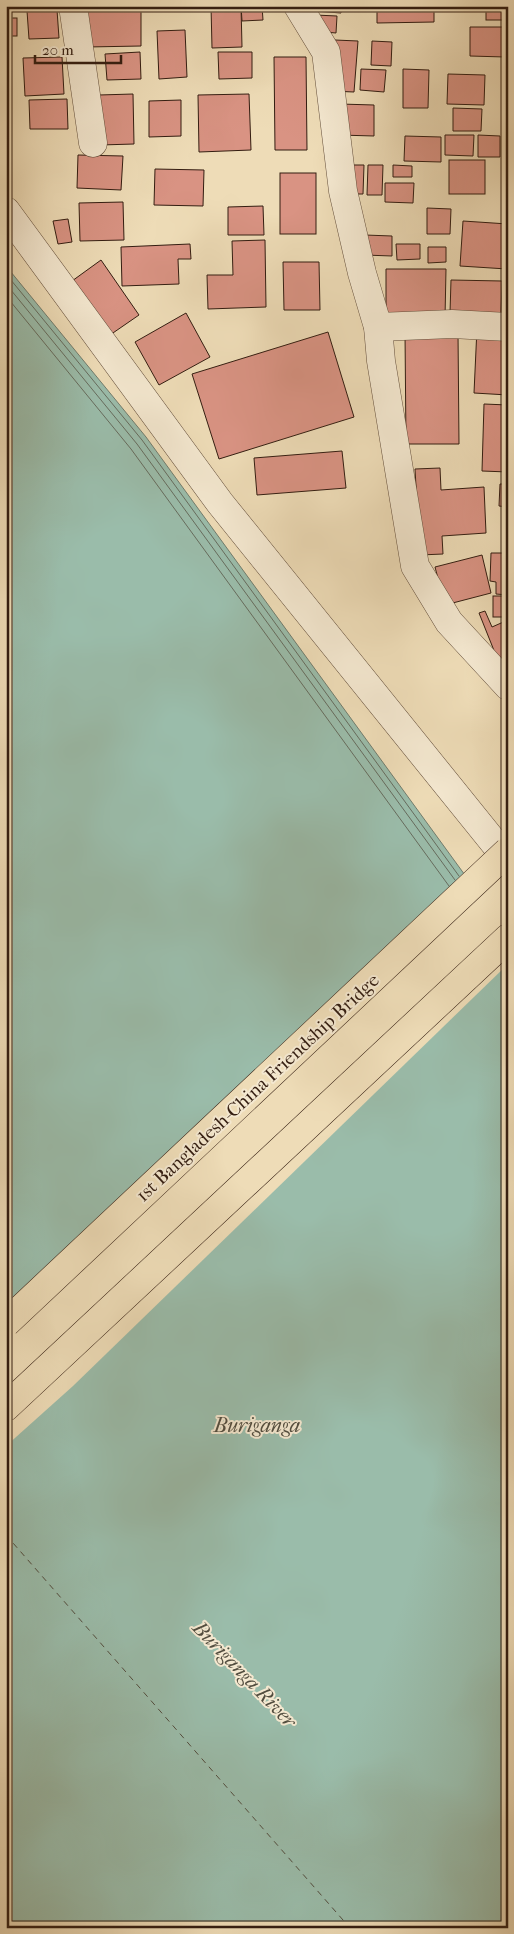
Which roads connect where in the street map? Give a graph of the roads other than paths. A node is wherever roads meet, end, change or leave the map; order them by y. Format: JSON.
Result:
{"nodes":[{"id":1,"x":73,"y":6,"type":"edge"},
{"id":2,"x":298,"y":6,"type":"edge"},
{"id":3,"x":93,"y":142,"type":"dead end"},
{"id":4,"x":6,"y":211,"type":"edge"},
{"id":5,"x":378,"y":327,"type":"junction"},
{"id":6,"x":508,"y":328,"type":"edge"},
{"id":7,"x":508,"y":686,"type":"edge"},
{"id":8,"x":508,"y":850,"type":"edge"},
{"id":9,"x":508,"y":860,"type":"edge"},
{"id":10,"x":508,"y":938,"type":"edge"},
{"id":11,"x":6,"y":1323,"type":"edge"},
{"id":12,"x":6,"y":1406,"type":"edge"}],
"edges":[{"from":1,"to":3,"type":"street"},
{"from":2,"to":5,"type":"street"},
{"from":4,"to":9,"type":"street"},
{"from":5,"to":6,"type":"street"},
{"from":5,"to":7,"type":"street"},
{"from":8,"to":11,"type":"highway","name":"1st Bangladesh-China Friendship Bridge","bridge":true},
{"from":10,"to":12,"type":"highway"}]}
